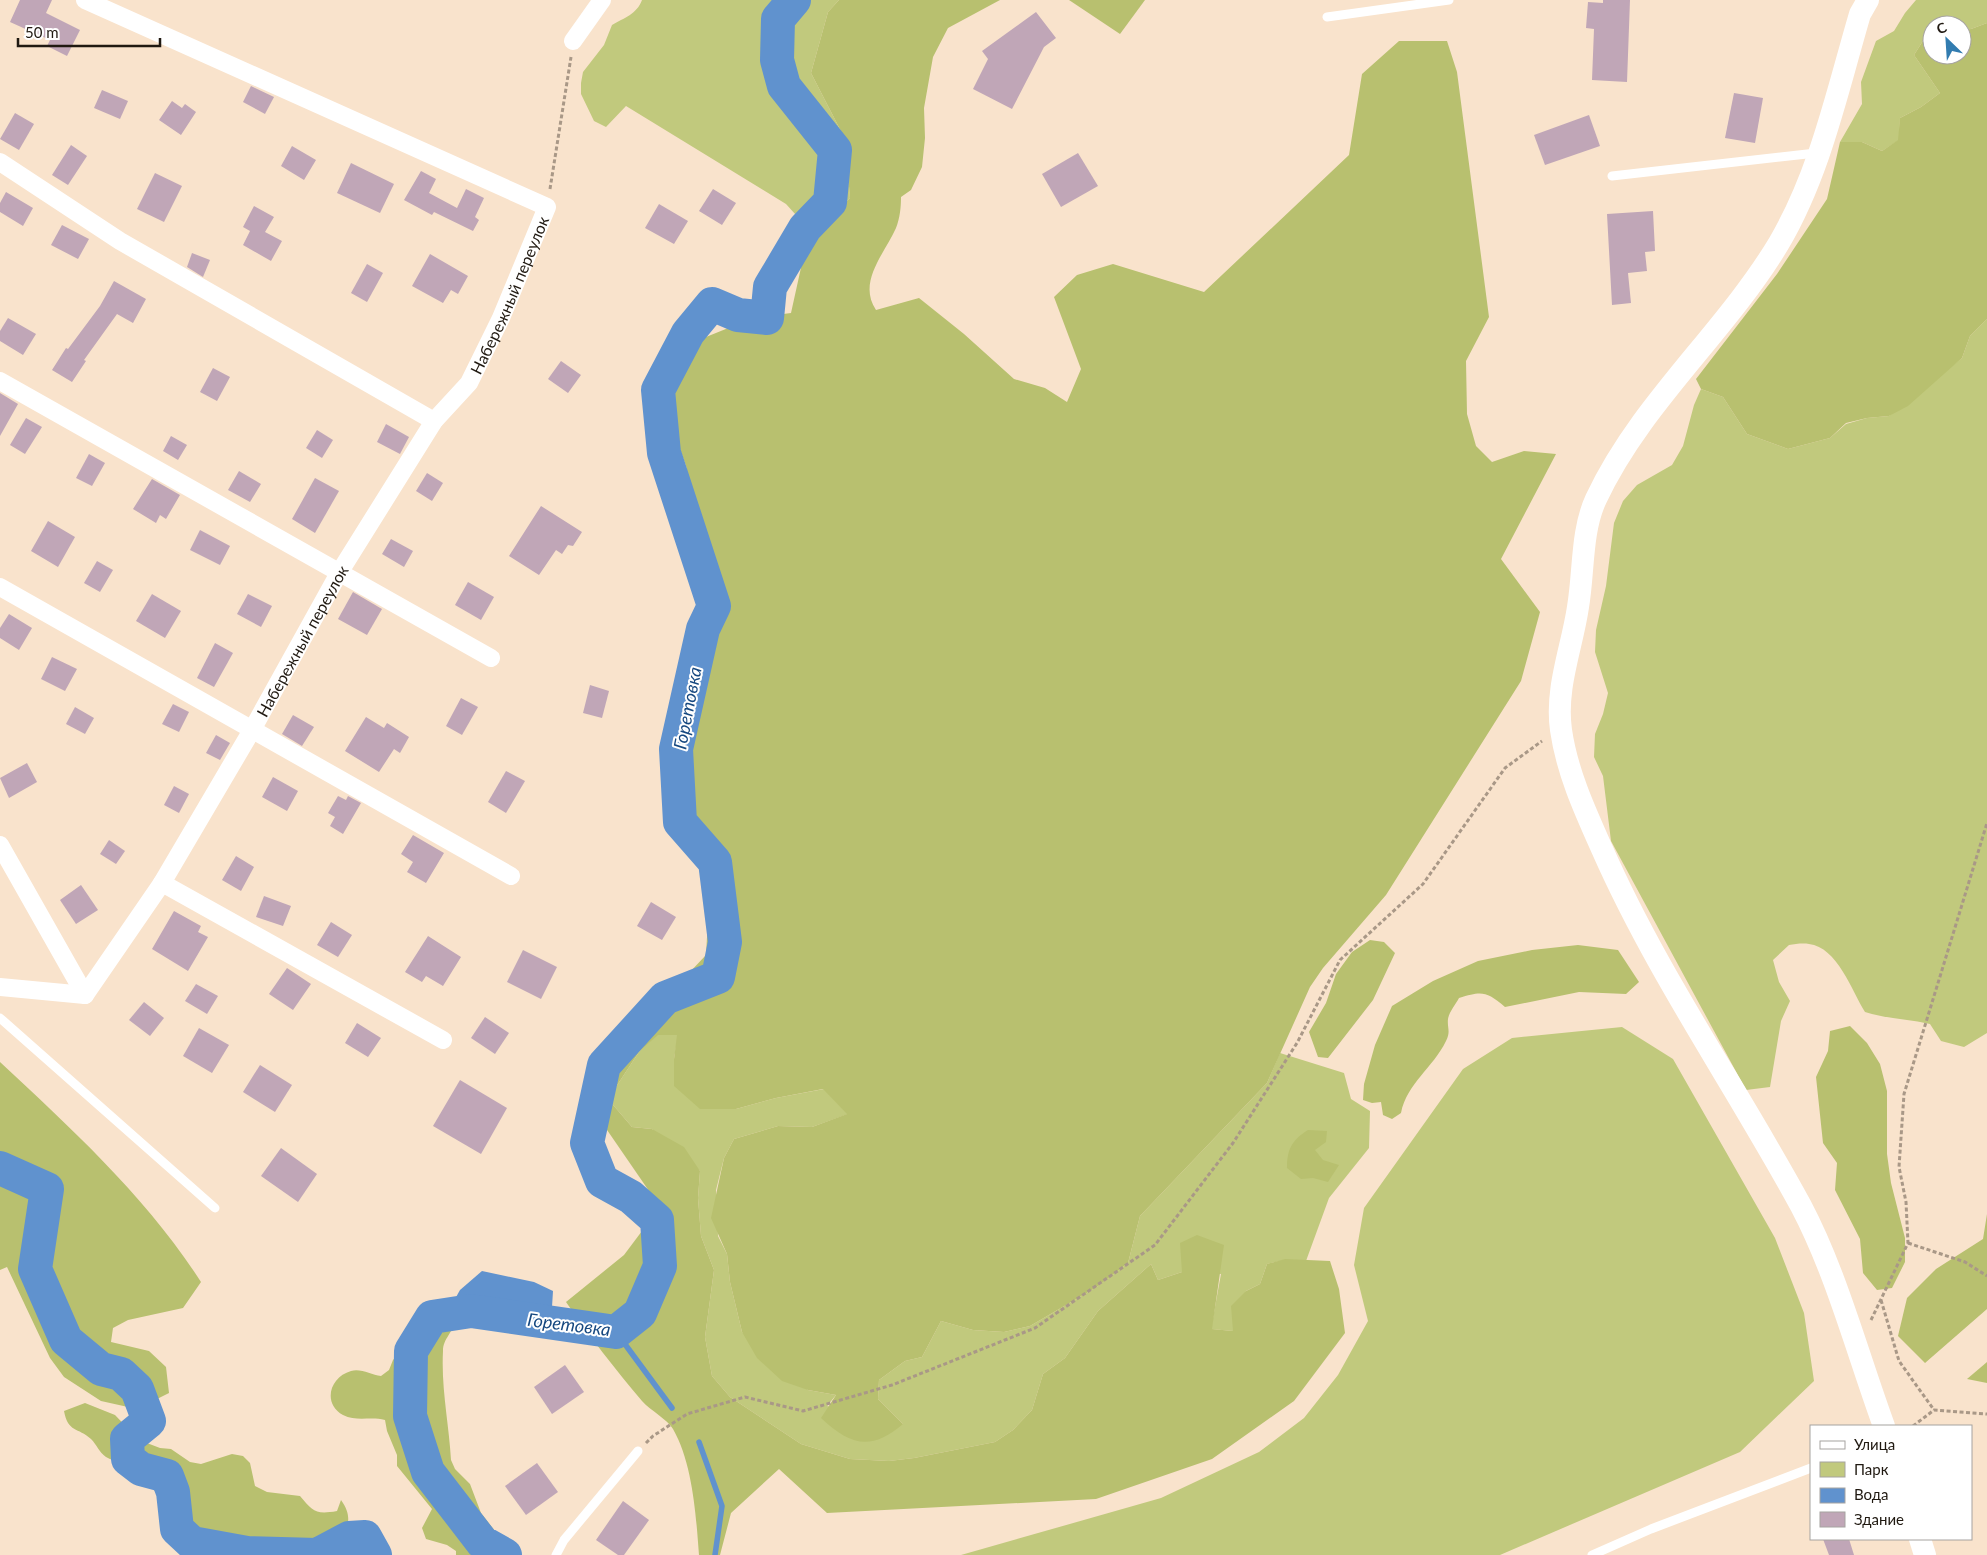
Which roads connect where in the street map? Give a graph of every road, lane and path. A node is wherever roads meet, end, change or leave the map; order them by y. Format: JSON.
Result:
{"nodes":[{"id":1,"x":85,"y":0,"type":"edge"},
{"id":2,"x":602,"y":0,"type":"edge"},
{"id":3,"x":1449,"y":0,"type":"edge"},
{"id":4,"x":1868,"y":0,"type":"edge"},
{"id":5,"x":1327,"y":17,"type":"dead end"},
{"id":6,"x":573,"y":41,"type":"joint"},
{"id":7,"x":1819,"y":153,"type":"junction"},
{"id":8,"x":0,"y":162,"type":"edge"},
{"id":9,"x":1612,"y":176,"type":"dead end"},
{"id":10,"x":548,"y":207,"type":"junction"},
{"id":11,"x":0,"y":381,"type":"edge"},
{"id":12,"x":434,"y":421,"type":"junction"},
{"id":13,"x":339,"y":573,"type":"junction"},
{"id":14,"x":0,"y":587,"type":"edge"},
{"id":15,"x":491,"y":658,"type":"dead end"},
{"id":16,"x":1560,"y":728,"type":"junction"},
{"id":17,"x":252,"y":730,"type":"junction"},
{"id":18,"x":1987,"y":824,"type":"edge"},
{"id":19,"x":0,"y":845,"type":"edge"},
{"id":20,"x":511,"y":876,"type":"dead end"},
{"id":21,"x":162,"y":883,"type":"junction"},
{"id":22,"x":0,"y":987,"type":"edge"},
{"id":23,"x":85,"y":995,"type":"junction"},
{"id":24,"x":0,"y":1018,"type":"edge"},
{"id":25,"x":443,"y":1040,"type":"dead end"},
{"id":26,"x":215,"y":1208,"type":"dead end"},
{"id":27,"x":1908,"y":1243,"type":"junction"},
{"id":28,"x":1987,"y":1276,"type":"edge"},
{"id":29,"x":1880,"y":1299,"type":"junction"},
{"id":30,"x":1869,"y":1325,"type":"dead end"},
{"id":31,"x":1934,"y":1410,"type":"junction"},
{"id":32,"x":1987,"y":1414,"type":"edge"},
{"id":33,"x":1884,"y":1425,"type":"edge"},
{"id":34,"x":1914,"y":1425,"type":"edge"},
{"id":35,"x":638,"y":1452,"type":"joint"},
{"id":36,"x":1810,"y":1468,"type":"edge"},
{"id":37,"x":1920,"y":1540,"type":"edge"},
{"id":38,"x":556,"y":1555,"type":"edge"},
{"id":39,"x":1592,"y":1555,"type":"edge"},
{"id":40,"x":1925,"y":1555,"type":"edge"}],
"edges":[{"from":1,"to":10,"type":"street"},
{"from":2,"to":6,"type":"street"},
{"from":3,"to":5,"type":"lane"},
{"from":4,"to":7,"type":"street"},
{"from":6,"to":10,"type":"path"},
{"from":7,"to":9,"type":"lane"},
{"from":7,"to":16,"type":"street"},
{"from":8,"to":12,"type":"street"},
{"from":10,"to":12,"type":"street","name":"Набережный переулок"},
{"from":11,"to":13,"type":"street"},
{"from":12,"to":13,"type":"street","name":"Набережный переулок"},
{"from":13,"to":15,"type":"street"},
{"from":13,"to":17,"type":"street","name":"Набережный переулок"},
{"from":14,"to":17,"type":"street"},
{"from":16,"to":33,"type":"street"},
{"from":16,"to":35,"type":"path"},
{"from":17,"to":20,"type":"street"},
{"from":17,"to":21,"type":"street","name":"Набережный переулок"},
{"from":18,"to":27,"type":"path"},
{"from":19,"to":23,"type":"street"},
{"from":21,"to":23,"type":"street","name":"Набережный переулок"},
{"from":21,"to":25,"type":"street"},
{"from":22,"to":23,"type":"street"},
{"from":24,"to":26,"type":"lane"},
{"from":27,"to":28,"type":"path"},
{"from":27,"to":29,"type":"path"},
{"from":29,"to":30,"type":"path"},
{"from":29,"to":31,"type":"path"},
{"from":31,"to":32,"type":"path"},
{"from":31,"to":34,"type":"path"},
{"from":35,"to":38,"type":"lane"},
{"from":36,"to":39,"type":"lane"},
{"from":37,"to":40,"type":"street"}]}
